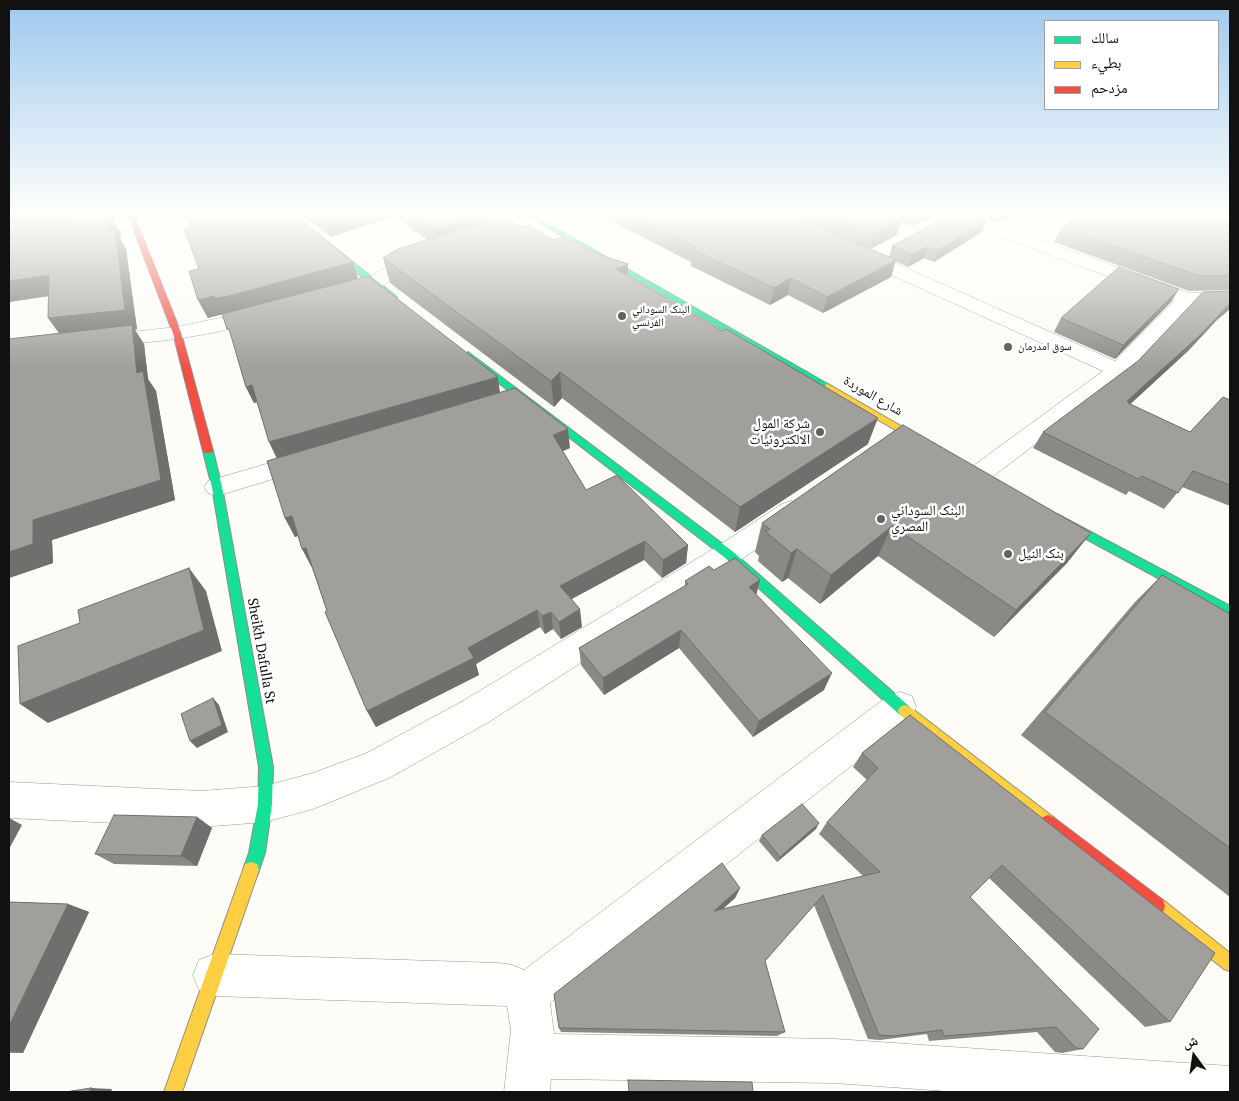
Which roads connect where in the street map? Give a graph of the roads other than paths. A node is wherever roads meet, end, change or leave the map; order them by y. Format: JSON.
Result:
{"nodes":[{"id":1,"x":150,"y":266,"type":"edge"},
{"id":2,"x":353,"y":266,"type":"edge"},
{"id":3,"x":402,"y":266,"type":"edge"},
{"id":4,"x":614,"y":266,"type":"edge"},
{"id":5,"x":912,"y":266,"type":"edge"},
{"id":6,"x":1080,"y":266,"type":"edge"},
{"id":7,"x":374,"y":283,"type":"junction"},
{"id":8,"x":334,"y":295,"type":"edge"},
{"id":9,"x":1230,"y":298,"type":"edge"},
{"id":10,"x":1187,"y":300,"type":"junction"},
{"id":11,"x":404,"y":306,"type":"edge"},
{"id":12,"x":277,"y":310,"type":"edge"},
{"id":13,"x":177,"y":333,"type":"junction"},
{"id":14,"x":88,"y":342,"type":"edge"},
{"id":15,"x":455,"y":346,"type":"edge"},
{"id":16,"x":1118,"y":370,"type":"junction"},
{"id":17,"x":522,"y":396,"type":"junction"},
{"id":18,"x":494,"y":404,"type":"edge"},
{"id":19,"x":938,"y":451,"type":"edge"},
{"id":20,"x":332,"y":453,"type":"edge"},
{"id":21,"x":979,"y":475,"type":"edge"},
{"id":22,"x":218,"y":487,"type":"junction"},
{"id":23,"x":816,"y":493,"type":"edge"},
{"id":24,"x":1048,"y":513,"type":"edge"},
{"id":25,"x":728,"y":554,"type":"junction"},
{"id":26,"x":1230,"y":612,"type":"edge"},
{"id":27,"x":900,"y":707,"type":"junction"},
{"id":28,"x":9,"y":800,"type":"edge"},
{"id":29,"x":265,"y":804,"type":"junction"},
{"id":30,"x":1230,"y":963,"type":"edge"},
{"id":31,"x":214,"y":975,"type":"junction"},
{"id":32,"x":528,"y":994,"type":"junction"},
{"id":33,"x":528,"y":1074,"type":"edge"},
{"id":34,"x":1230,"y":1089,"type":"edge"},
{"id":35,"x":174,"y":1092,"type":"edge"}],
"edges":[{"from":1,"to":13,"type":"street","name":"Sheikh Dafulla St"},
{"from":2,"to":7,"type":"street"},
{"from":3,"to":7,"type":"street"},
{"from":4,"to":19,"type":"street","name":"شارع الموردة"},
{"from":5,"to":16,"type":"street"},
{"from":6,"to":10,"type":"street"},
{"from":7,"to":8,"type":"street"},
{"from":7,"to":11,"type":"street"},
{"from":9,"to":10,"type":"street"},
{"from":10,"to":16,"type":"street"},
{"from":12,"to":13,"type":"street"},
{"from":13,"to":14,"type":"street"},
{"from":13,"to":22,"type":"street","name":"Sheikh Dafulla St"},
{"from":15,"to":17,"type":"street"},
{"from":16,"to":21,"type":"street"},
{"from":17,"to":18,"type":"street"},
{"from":17,"to":25,"type":"street"},
{"from":20,"to":22,"type":"street"},
{"from":22,"to":29,"type":"street","name":"Sheikh Dafulla St"},
{"from":23,"to":25,"type":"street"},
{"from":24,"to":26,"type":"street"},
{"from":25,"to":27,"type":"street"},
{"from":25,"to":29,"type":"street"},
{"from":27,"to":30,"type":"street"},
{"from":27,"to":32,"type":"street"},
{"from":28,"to":29,"type":"street"},
{"from":29,"to":31,"type":"street","name":"Sheikh Dafulla St"},
{"from":31,"to":32,"type":"street"},
{"from":31,"to":35,"type":"street","name":"Sheikh Dafulla St"},
{"from":32,"to":33,"type":"street"},
{"from":33,"to":34,"type":"street"}]}
